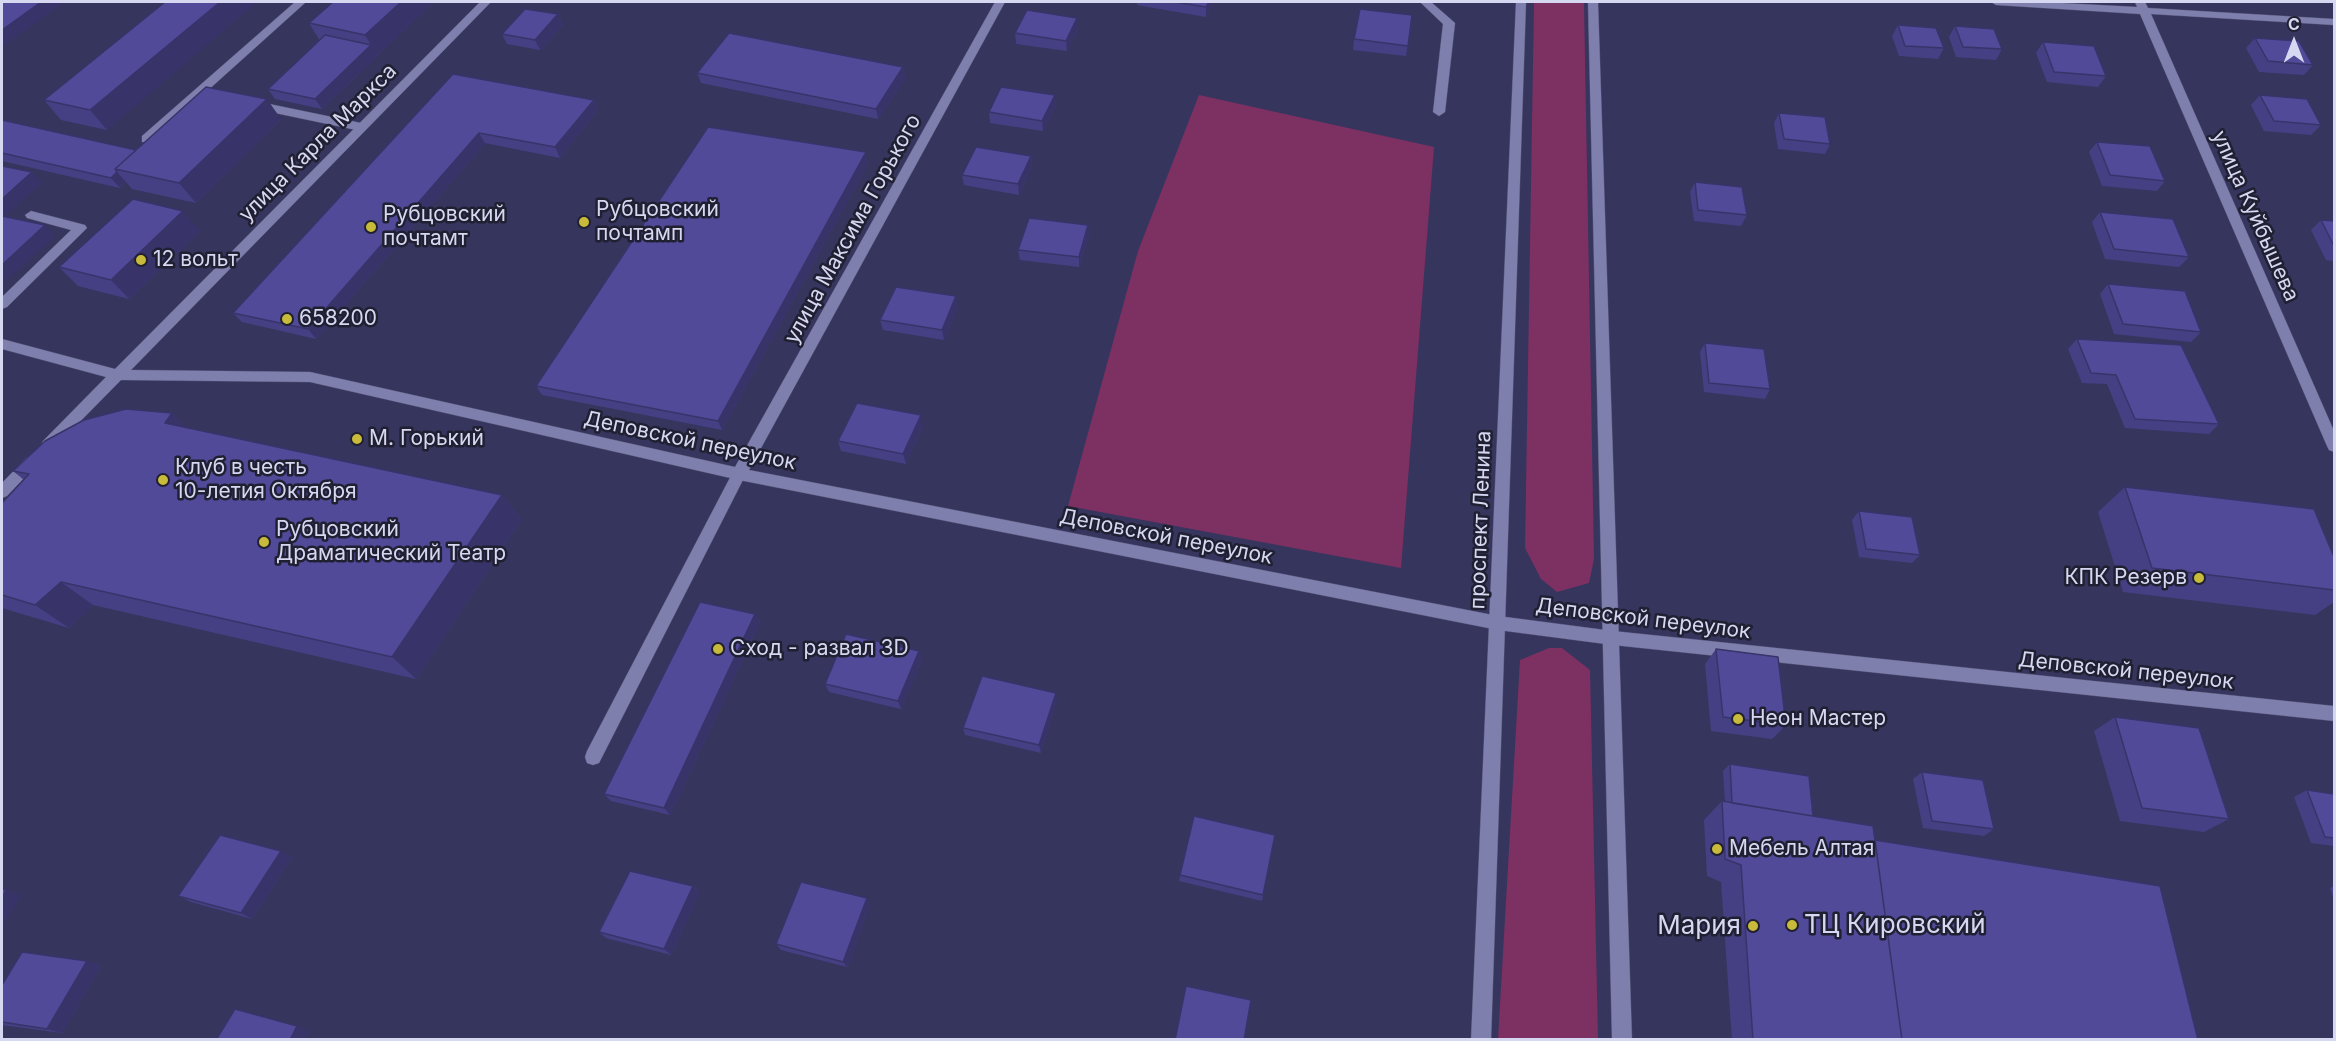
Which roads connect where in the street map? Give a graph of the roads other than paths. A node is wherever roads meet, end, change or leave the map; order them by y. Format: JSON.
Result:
{"nodes":[{"id":1,"x":301,"y":2,"type":"edge"},
{"id":2,"x":486,"y":2,"type":"edge"},
{"id":3,"x":1000,"y":2,"type":"edge"},
{"id":4,"x":1425,"y":2,"type":"edge"},
{"id":5,"x":1521,"y":2,"type":"edge"},
{"id":6,"x":1593,"y":2,"type":"edge"},
{"id":7,"x":1996,"y":2,"type":"edge"},
{"id":8,"x":2141,"y":6,"type":"edge"},
{"id":9,"x":2334,"y":22,"type":"edge"},
{"id":10,"x":197,"y":94,"type":"junction"},
{"id":11,"x":1439,"y":112,"type":"dead end"},
{"id":12,"x":361,"y":127,"type":"junction"},
{"id":13,"x":146,"y":139,"type":"edge"},
{"id":14,"x":31,"y":215,"type":"dead end"},
{"id":15,"x":2,"y":304,"type":"edge"},
{"id":16,"x":2,"y":344,"type":"edge"},
{"id":17,"x":118,"y":375,"type":"junction"},
{"id":18,"x":2334,"y":446,"type":"edge"},
{"id":19,"x":739,"y":474,"type":"junction"},
{"id":20,"x":2,"y":492,"type":"edge"},
{"id":21,"x":1498,"y":624,"type":"junction"},
{"id":22,"x":1612,"y":638,"type":"junction"},
{"id":23,"x":2334,"y":714,"type":"edge"},
{"id":24,"x":593,"y":756,"type":"dead end"},
{"id":25,"x":1481,"y":1040,"type":"edge"},
{"id":26,"x":1622,"y":1040,"type":"edge"}],
"edges":[{"from":1,"to":10,"type":"street"},
{"from":2,"to":12,"type":"street","name":"улица Карла Маркса"},
{"from":3,"to":19,"type":"street","name":"улица Максима Горького"},
{"from":4,"to":11,"type":"street"},
{"from":5,"to":21,"type":"street","name":"проспект Ленина"},
{"from":6,"to":22,"type":"street"},
{"from":7,"to":8,"type":"street"},
{"from":8,"to":9,"type":"street"},
{"from":8,"to":18,"type":"street","name":"улица Куйбышева"},
{"from":10,"to":12,"type":"street"},
{"from":10,"to":13,"type":"street"},
{"from":12,"to":17,"type":"street","name":"улица Карла Маркса"},
{"from":14,"to":15,"type":"street"},
{"from":16,"to":17,"type":"street","name":"Деповской переулок"},
{"from":17,"to":19,"type":"street","name":"Деповской переулок"},
{"from":17,"to":20,"type":"street","name":"улица Карла Маркса"},
{"from":19,"to":21,"type":"street","name":"Деповской переулок"},
{"from":19,"to":24,"type":"street","name":"улица Максима Горького"},
{"from":21,"to":22,"type":"street","name":"Деповской переулок"},
{"from":21,"to":25,"type":"street","name":"проспект Ленина"},
{"from":22,"to":23,"type":"street","name":"Деповской переулок"},
{"from":22,"to":26,"type":"street"}]}
